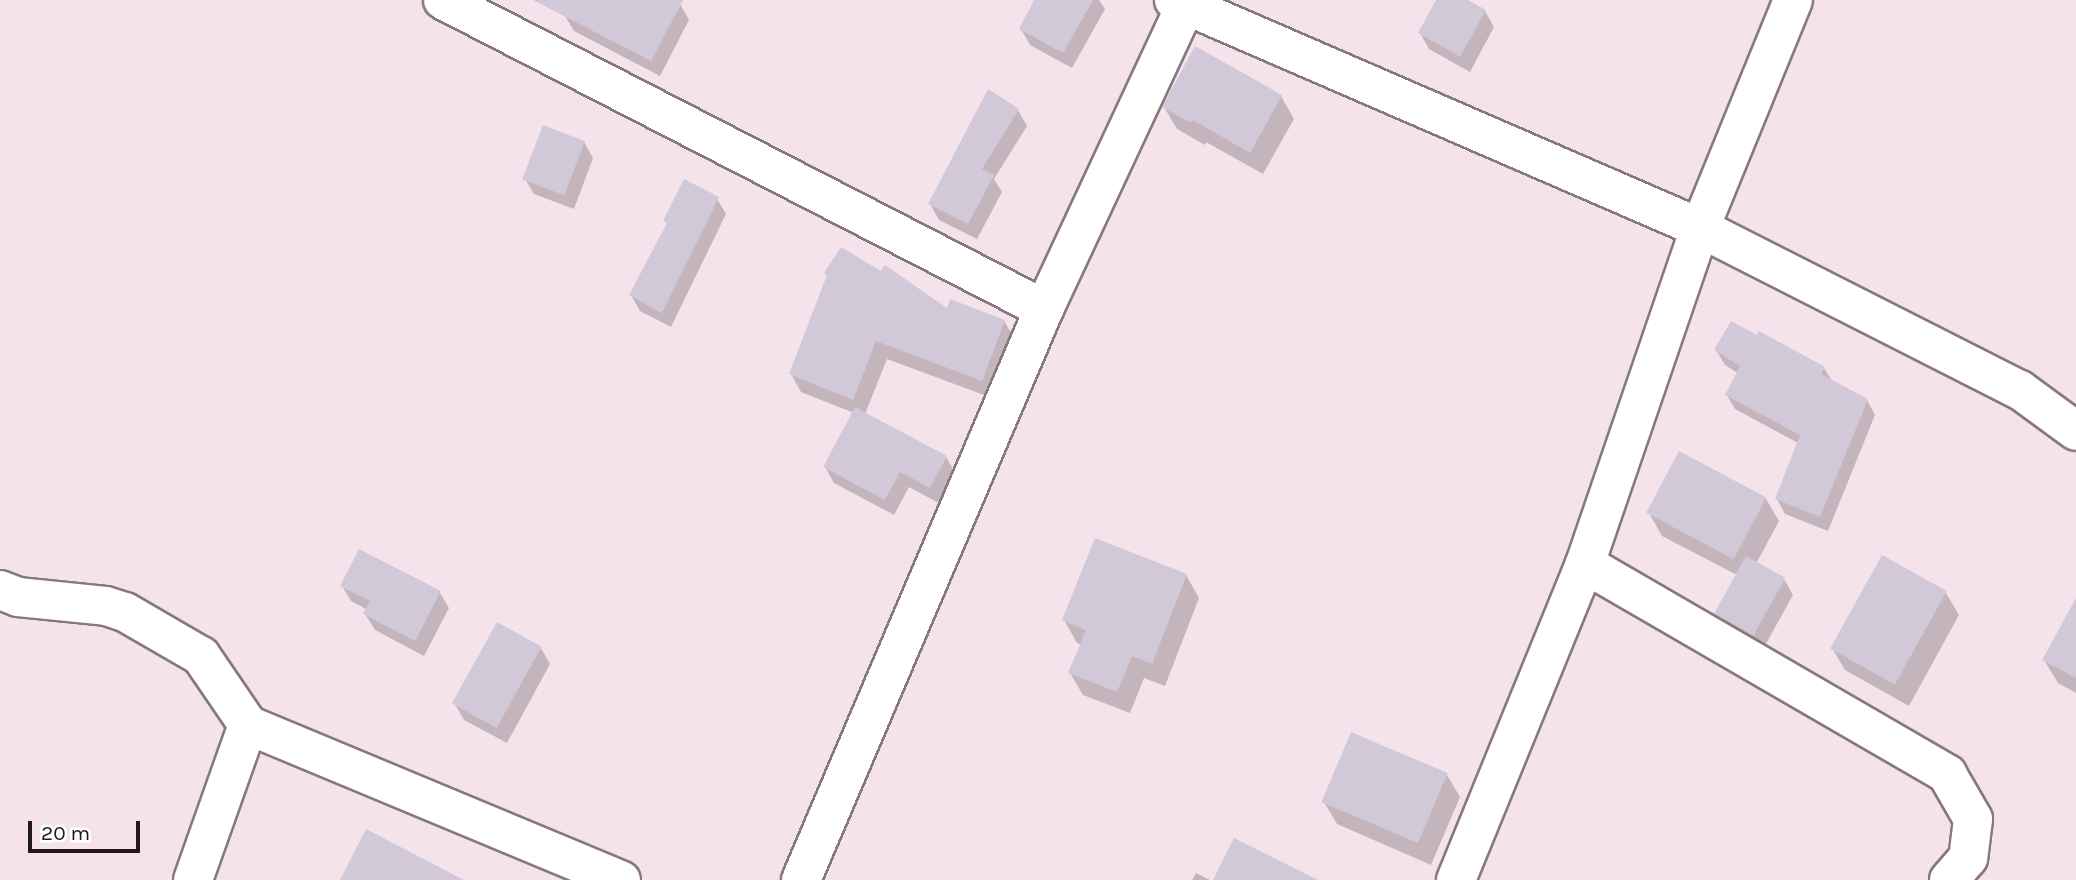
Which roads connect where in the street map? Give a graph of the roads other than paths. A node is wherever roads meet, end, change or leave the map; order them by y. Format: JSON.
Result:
{"nodes":[{"id":1,"x":443,"y":0,"type":"edge"},
{"id":2,"x":1793,"y":0,"type":"edge"},
{"id":3,"x":1182,"y":2,"type":"edge"},
{"id":4,"x":1700,"y":228,"type":"junction"},
{"id":5,"x":1044,"y":309,"type":"junction"},
{"id":6,"x":2076,"y":431,"type":"edge"},
{"id":7,"x":1585,"y":564,"type":"junction"},
{"id":8,"x":0,"y":590,"type":"edge"},
{"id":9,"x":248,"y":725,"type":"junction"},
{"id":10,"x":193,"y":880,"type":"edge"},
{"id":11,"x":621,"y":880,"type":"edge"},
{"id":12,"x":801,"y":880,"type":"edge"},
{"id":13,"x":1456,"y":880,"type":"edge"},
{"id":14,"x":1949,"y":880,"type":"edge"}],
"edges":[{"from":1,"to":5,"type":"street"},
{"from":2,"to":4,"type":"street"},
{"from":3,"to":4,"type":"street"},
{"from":3,"to":5,"type":"street"},
{"from":4,"to":6,"type":"street"},
{"from":4,"to":7,"type":"street"},
{"from":5,"to":12,"type":"street"},
{"from":7,"to":13,"type":"street"},
{"from":7,"to":14,"type":"street"},
{"from":8,"to":9,"type":"street"},
{"from":9,"to":10,"type":"street"},
{"from":9,"to":11,"type":"street"}]}
